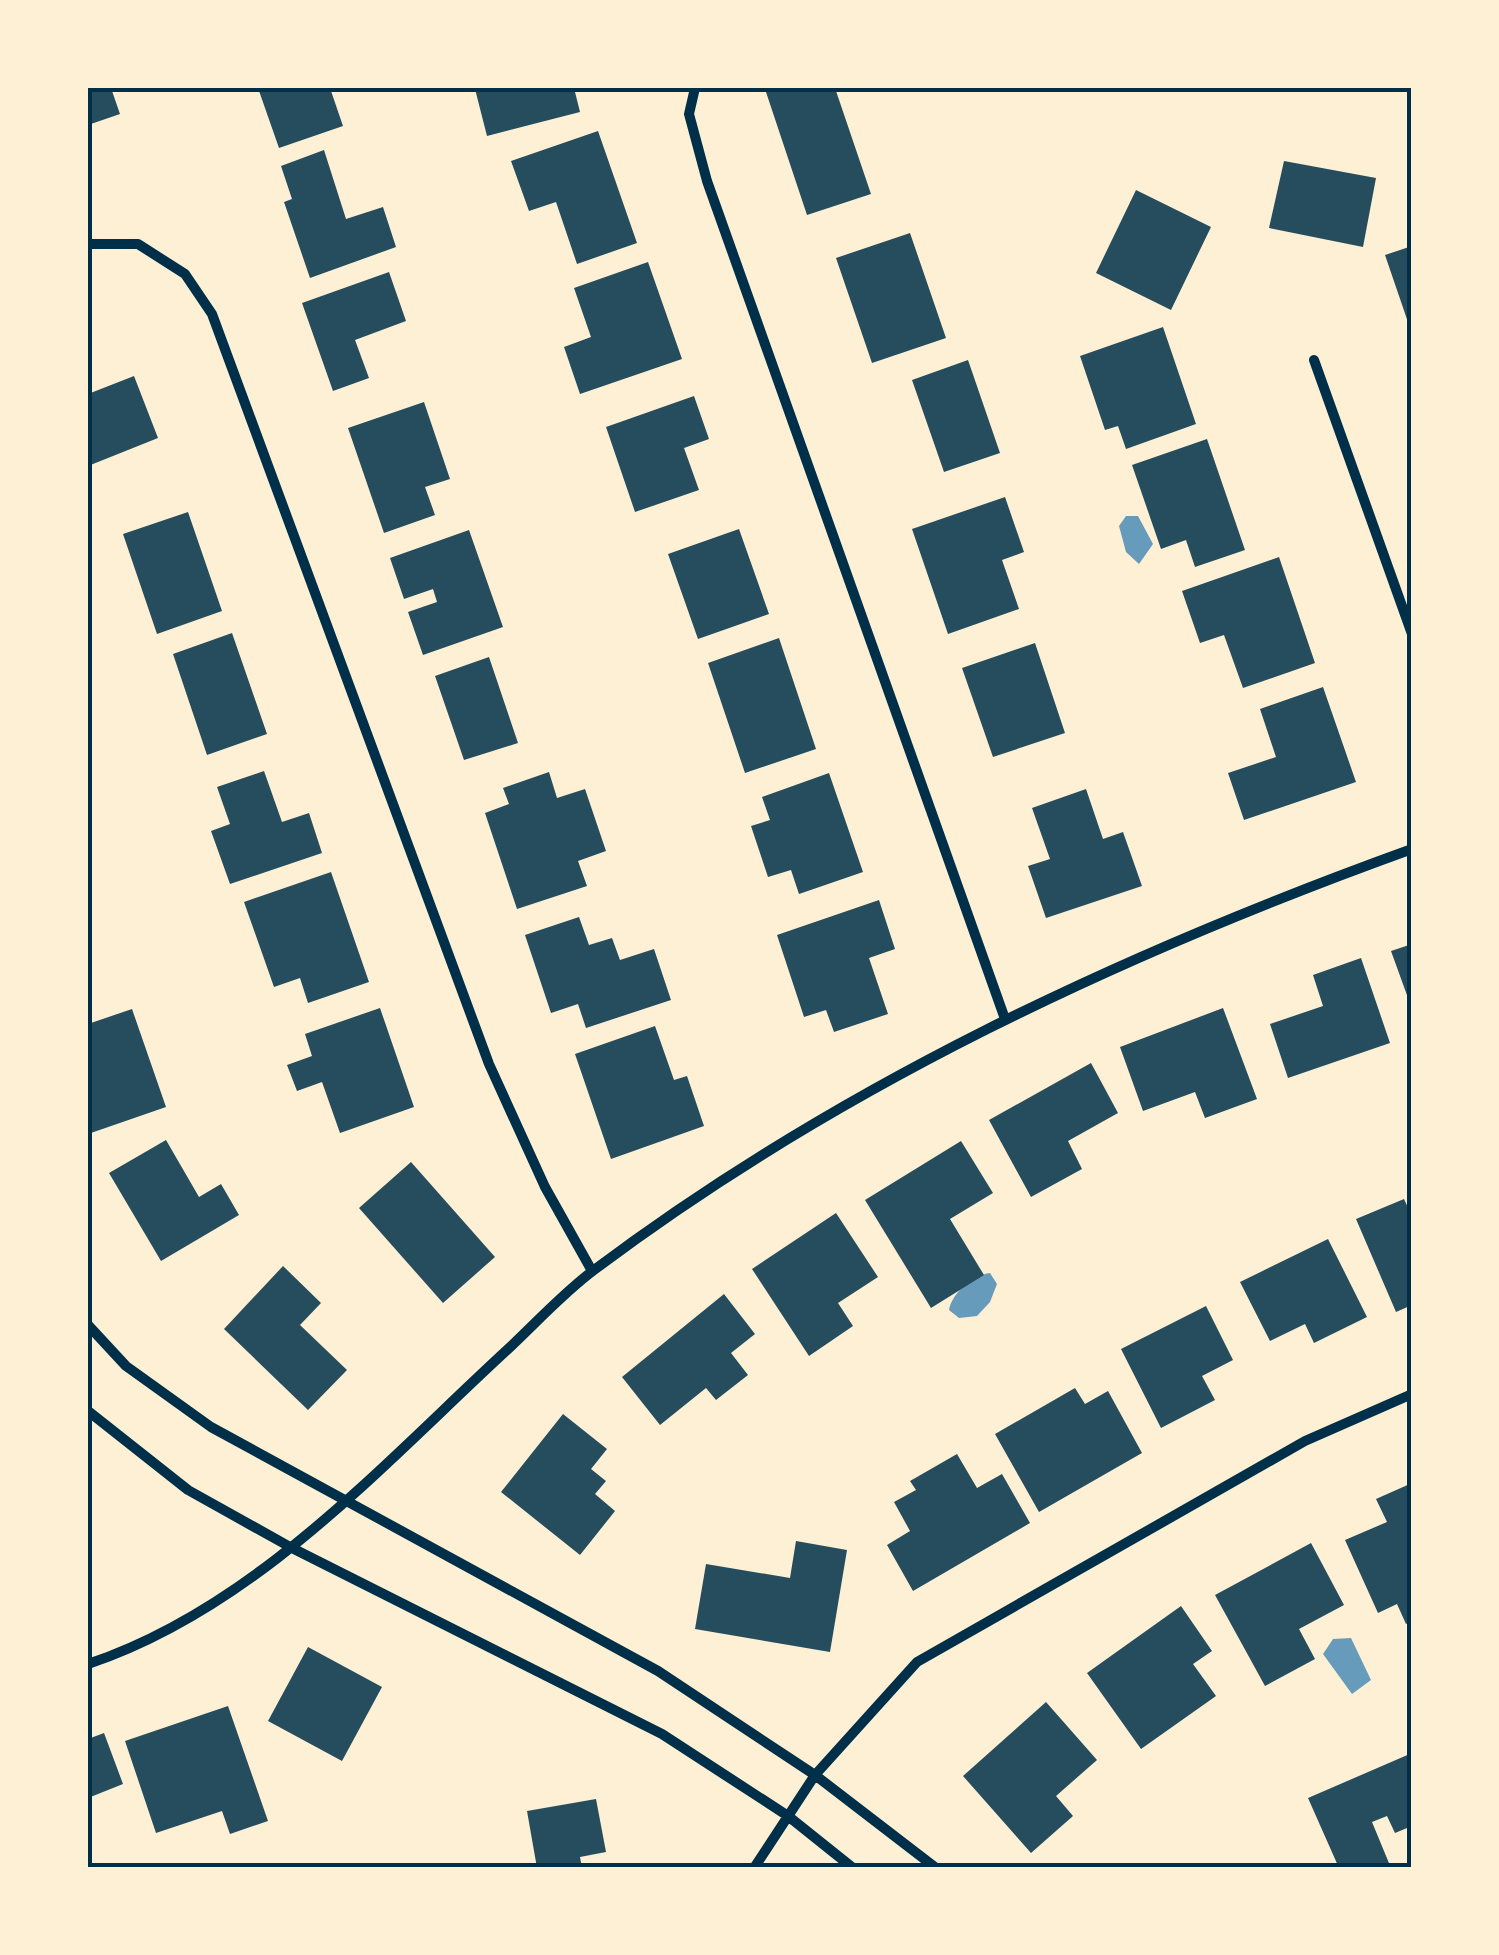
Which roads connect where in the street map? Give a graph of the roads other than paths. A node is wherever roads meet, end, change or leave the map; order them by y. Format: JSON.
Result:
{"nodes":[{"id":1,"x":695,"y":88,"type":"edge"},
{"id":2,"x":88,"y":244,"type":"edge"},
{"id":3,"x":1314,"y":360,"type":"dead end"},
{"id":4,"x":1412,"y":634,"type":"edge"},
{"id":5,"x":1412,"y":849,"type":"edge"},
{"id":6,"x":1005,"y":1019,"type":"junction"},
{"id":7,"x":592,"y":1271,"type":"junction"},
{"id":8,"x":88,"y":1325,"type":"edge"},
{"id":9,"x":1412,"y":1394,"type":"edge"},
{"id":10,"x":88,"y":1411,"type":"edge"},
{"id":11,"x":342,"y":1502,"type":"junction"},
{"id":12,"x":292,"y":1548,"type":"junction"},
{"id":13,"x":88,"y":1664,"type":"edge"},
{"id":14,"x":815,"y":1774,"type":"junction"},
{"id":15,"x":788,"y":1816,"type":"junction"},
{"id":16,"x":754,"y":1868,"type":"edge"},
{"id":17,"x":854,"y":1868,"type":"edge"},
{"id":18,"x":936,"y":1868,"type":"edge"}],
"edges":[{"from":1,"to":6,"type":"street"},
{"from":2,"to":7,"type":"street"},
{"from":3,"to":4,"type":"street"},
{"from":5,"to":6,"type":"street"},
{"from":6,"to":7,"type":"street"},
{"from":7,"to":11,"type":"street"},
{"from":8,"to":11,"type":"street"},
{"from":9,"to":14,"type":"street"},
{"from":10,"to":12,"type":"street"},
{"from":11,"to":12,"type":"street"},
{"from":11,"to":14,"type":"street"},
{"from":12,"to":13,"type":"street"},
{"from":12,"to":15,"type":"street"},
{"from":14,"to":15,"type":"street"},
{"from":14,"to":18,"type":"street"},
{"from":15,"to":16,"type":"street"},
{"from":15,"to":17,"type":"street"}]}
